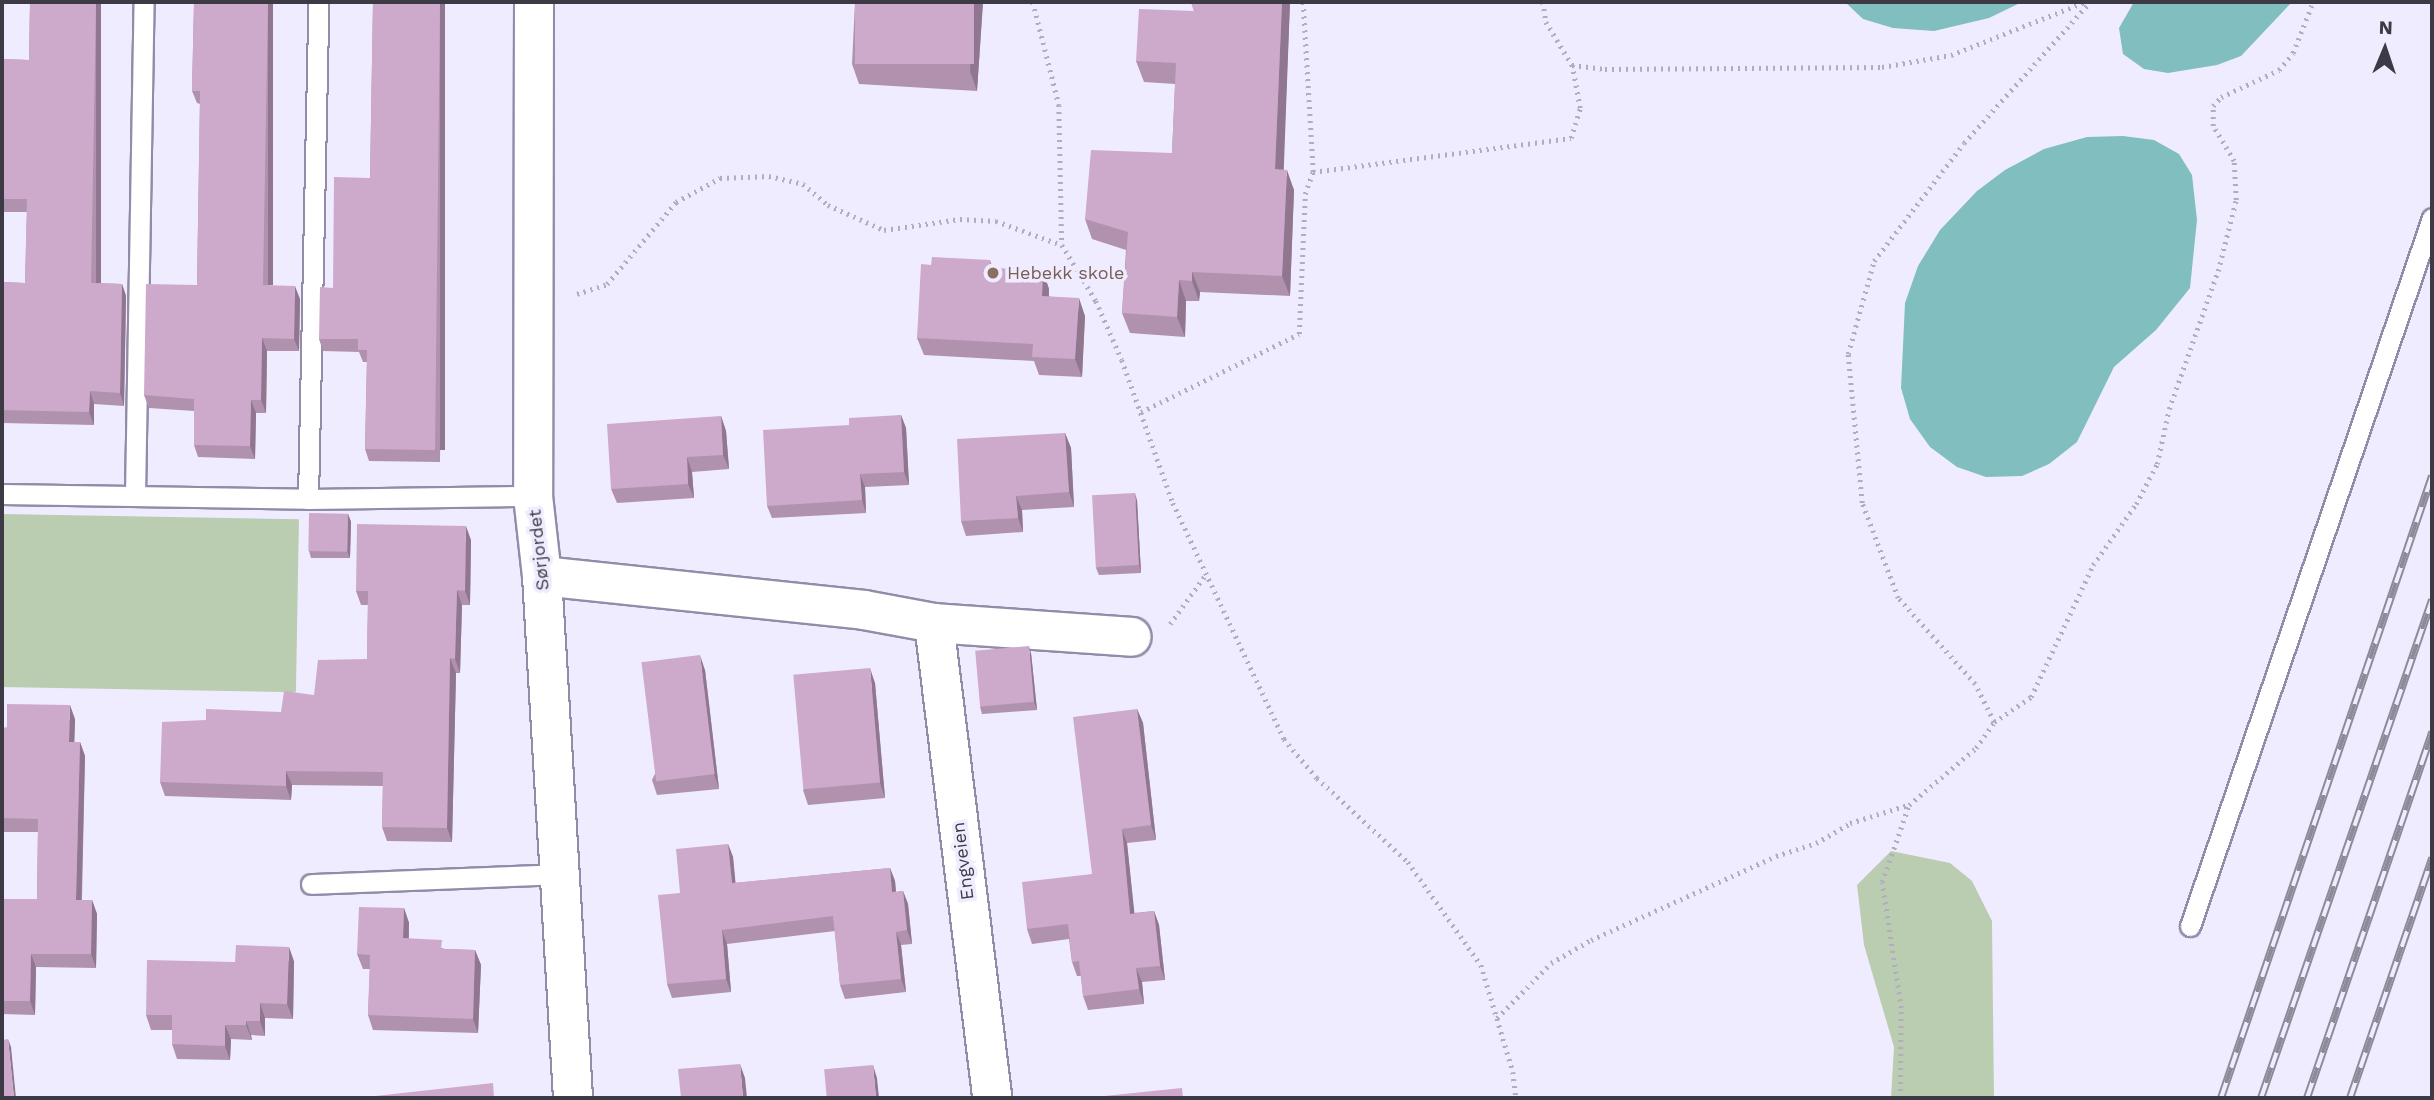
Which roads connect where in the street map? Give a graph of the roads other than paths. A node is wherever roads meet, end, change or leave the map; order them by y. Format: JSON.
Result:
{"nodes":[{"id":1,"x":144,"y":2,"type":"edge"},
{"id":2,"x":318,"y":2,"type":"edge"},
{"id":3,"x":534,"y":2,"type":"edge"},
{"id":4,"x":2432,"y":218,"type":"edge"},
{"id":5,"x":2,"y":494,"type":"edge"},
{"id":6,"x":135,"y":495,"type":"junction"},
{"id":7,"x":533,"y":496,"type":"junction"},
{"id":8,"x":309,"y":499,"type":"junction"},
{"id":9,"x":542,"y":576,"type":"junction"},
{"id":10,"x":934,"y":623,"type":"junction"},
{"id":11,"x":1132,"y":637,"type":"road end"},
{"id":12,"x":559,"y":874,"type":"junction"},
{"id":13,"x":311,"y":884,"type":"dead end"},
{"id":14,"x":2190,"y":926,"type":"dead end"},
{"id":15,"x":573,"y":1098,"type":"edge"},
{"id":16,"x":992,"y":1098,"type":"edge"}],
"edges":[{"from":1,"to":6,"type":"lane"},
{"from":2,"to":8,"type":"lane"},
{"from":3,"to":7,"type":"street","name":"Sørjordet"},
{"from":4,"to":14,"type":"lane"},
{"from":5,"to":6,"type":"lane"},
{"from":6,"to":8,"type":"lane"},
{"from":7,"to":8,"type":"lane"},
{"from":7,"to":9,"type":"street","name":"Sørjordet"},
{"from":9,"to":10,"type":"street"},
{"from":9,"to":12,"type":"street","name":"Sørjordet"},
{"from":10,"to":11,"type":"street"},
{"from":10,"to":16,"type":"street","name":"Engveien"},
{"from":12,"to":13,"type":"lane"},
{"from":12,"to":15,"type":"street","name":"Sørjordet"}]}
